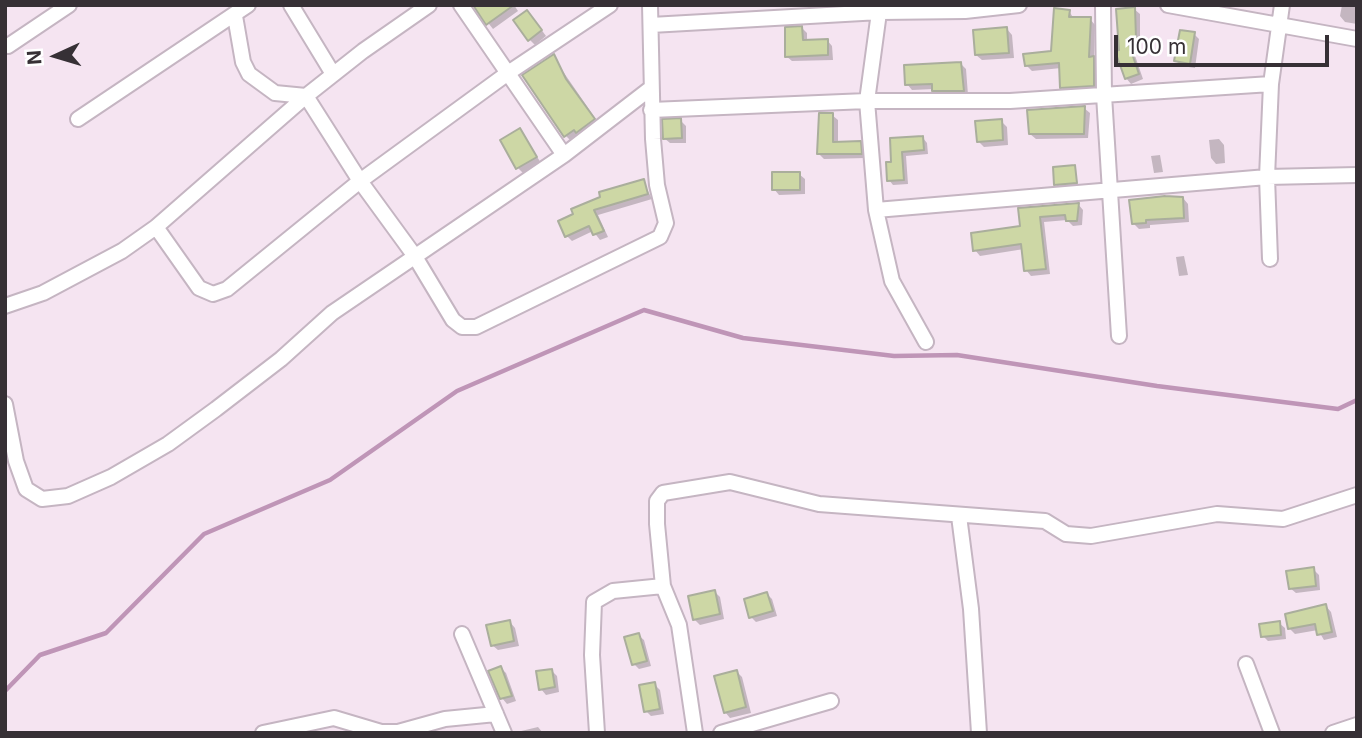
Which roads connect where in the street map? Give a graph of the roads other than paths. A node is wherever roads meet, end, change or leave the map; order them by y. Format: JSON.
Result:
{"nodes":[{"id":1,"x":69,"y":5,"type":"edge"},
{"id":2,"x":248,"y":5,"type":"edge"},
{"id":3,"x":291,"y":5,"type":"edge"},
{"id":4,"x":429,"y":5,"type":"edge"},
{"id":5,"x":461,"y":5,"type":"edge"},
{"id":6,"x":610,"y":5,"type":"edge"},
{"id":7,"x":650,"y":5,"type":"edge"},
{"id":8,"x":1019,"y":5,"type":"edge"},
{"id":9,"x":1103,"y":5,"type":"edge"},
{"id":10,"x":1168,"y":5,"type":"edge"},
{"id":11,"x":1282,"y":5,"type":"edge"},
{"id":12,"x":880,"y":9,"type":"edge"},
{"id":13,"x":234,"y":16,"type":"junction"},
{"id":14,"x":1277,"y":24,"type":"junction"},
{"id":15,"x":651,"y":25,"type":"junction"},
{"id":16,"x":1357,"y":39,"type":"edge"},
{"id":17,"x":8,"y":46,"type":"dead end"},
{"id":18,"x":508,"y":73,"type":"junction"},
{"id":19,"x":333,"y":74,"type":"junction"},
{"id":20,"x":1271,"y":84,"type":"junction"},
{"id":21,"x":651,"y":88,"type":"junction"},
{"id":22,"x":1104,"y":95,"type":"junction"},
{"id":23,"x":306,"y":96,"type":"junction"},
{"id":24,"x":867,"y":101,"type":"junction"},
{"id":25,"x":651,"y":110,"type":"junction"},
{"id":26,"x":78,"y":119,"type":"dead end"},
{"id":27,"x":564,"y":155,"type":"junction"},
{"id":28,"x":1357,"y":175,"type":"edge"},
{"id":29,"x":1267,"y":177,"type":"junction"},
{"id":30,"x":360,"y":181,"type":"junction"},
{"id":31,"x":1110,"y":191,"type":"junction"},
{"id":32,"x":876,"y":210,"type":"junction"},
{"id":33,"x":156,"y":227,"type":"junction"},
{"id":34,"x":414,"y":255,"type":"junction"},
{"id":35,"x":1270,"y":259,"type":"dead end"},
{"id":36,"x":5,"y":306,"type":"edge"},
{"id":37,"x":1119,"y":336,"type":"dead end"},
{"id":38,"x":926,"y":342,"type":"dead end"},
{"id":39,"x":5,"y":404,"type":"edge"},
{"id":40,"x":1357,"y":495,"type":"edge"},
{"id":41,"x":959,"y":516,"type":"junction"},
{"id":42,"x":663,"y":586,"type":"junction"},
{"id":43,"x":462,"y":634,"type":"dead end"},
{"id":44,"x":1247,"y":664,"type":"dead end"},
{"id":45,"x":831,"y":701,"type":"dead end"},
{"id":46,"x":496,"y":714,"type":"junction"},
{"id":47,"x":1357,"y":725,"type":"edge"},
{"id":48,"x":263,"y":733,"type":"edge"},
{"id":49,"x":504,"y":733,"type":"edge"},
{"id":50,"x":597,"y":733,"type":"edge"},
{"id":51,"x":695,"y":733,"type":"edge"},
{"id":52,"x":721,"y":733,"type":"edge"},
{"id":53,"x":979,"y":733,"type":"edge"},
{"id":54,"x":1272,"y":733,"type":"edge"},
{"id":55,"x":1333,"y":733,"type":"edge"}],
"edges":[{"from":1,"to":17,"type":"street"},
{"from":2,"to":13,"type":"street"},
{"from":3,"to":19,"type":"street"},
{"from":4,"to":19,"type":"street"},
{"from":5,"to":18,"type":"street"},
{"from":6,"to":18,"type":"street"},
{"from":7,"to":15,"type":"street"},
{"from":8,"to":12,"type":"street"},
{"from":9,"to":22,"type":"street"},
{"from":10,"to":14,"type":"street"},
{"from":11,"to":14,"type":"street"},
{"from":12,"to":15,"type":"street"},
{"from":12,"to":24,"type":"street"},
{"from":13,"to":23,"type":"street"},
{"from":13,"to":26,"type":"street"},
{"from":14,"to":16,"type":"street"},
{"from":14,"to":20,"type":"street"},
{"from":15,"to":21,"type":"street"},
{"from":18,"to":27,"type":"street"},
{"from":18,"to":30,"type":"street"},
{"from":19,"to":23,"type":"street"},
{"from":20,"to":22,"type":"street"},
{"from":20,"to":29,"type":"street"},
{"from":21,"to":25,"type":"street"},
{"from":21,"to":27,"type":"street"},
{"from":22,"to":24,"type":"street"},
{"from":22,"to":31,"type":"street"},
{"from":23,"to":30,"type":"street"},
{"from":23,"to":33,"type":"street"},
{"from":24,"to":25,"type":"street"},
{"from":24,"to":32,"type":"street"},
{"from":25,"to":34,"type":"street"},
{"from":27,"to":34,"type":"street"},
{"from":28,"to":29,"type":"street"},
{"from":29,"to":31,"type":"street"},
{"from":29,"to":35,"type":"street"},
{"from":30,"to":33,"type":"street"},
{"from":30,"to":34,"type":"street"},
{"from":31,"to":32,"type":"street"},
{"from":31,"to":37,"type":"street"},
{"from":32,"to":38,"type":"street"},
{"from":33,"to":36,"type":"street"},
{"from":34,"to":39,"type":"street"},
{"from":40,"to":41,"type":"street"},
{"from":41,"to":42,"type":"street"},
{"from":41,"to":53,"type":"street"},
{"from":42,"to":50,"type":"street"},
{"from":42,"to":51,"type":"street"},
{"from":43,"to":46,"type":"street"},
{"from":44,"to":54,"type":"street"},
{"from":45,"to":52,"type":"street"},
{"from":46,"to":48,"type":"street"},
{"from":46,"to":49,"type":"street"},
{"from":47,"to":55,"type":"street"}]}
